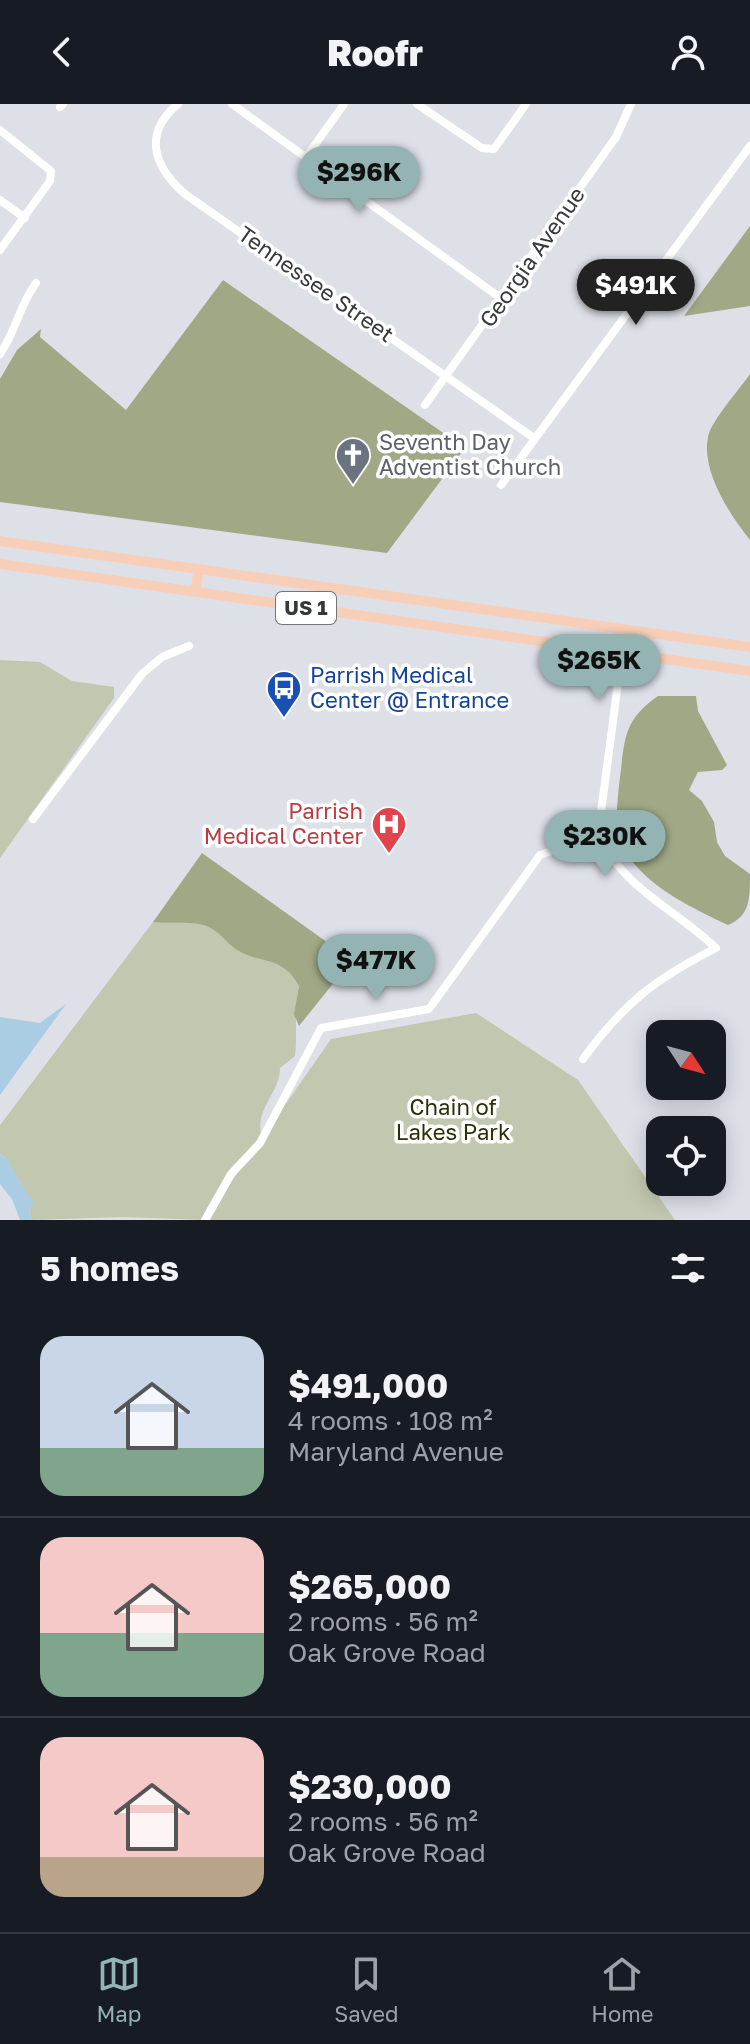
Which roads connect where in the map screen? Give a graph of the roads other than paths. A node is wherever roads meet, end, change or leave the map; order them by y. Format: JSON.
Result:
{"nodes":[{"id":1,"x":178,"y":104,"type":"edge"},
{"id":2,"x":232,"y":104,"type":"edge"},
{"id":3,"x":344,"y":104,"type":"edge"},
{"id":4,"x":417,"y":104,"type":"edge"},
{"id":5,"x":526,"y":104,"type":"edge"},
{"id":6,"x":631,"y":104,"type":"edge"},
{"id":7,"x":0,"y":130,"type":"edge"},
{"id":8,"x":750,"y":146,"type":"edge"},
{"id":9,"x":307,"y":156,"type":"junction"},
{"id":10,"x":0,"y":200,"type":"edge"},
{"id":11,"x":25,"y":218,"type":"junction"},
{"id":12,"x":0,"y":250,"type":"edge"},
{"id":13,"x":36,"y":283,"type":"dead end"},
{"id":14,"x":502,"y":299,"type":"junction"},
{"id":15,"x":0,"y":354,"type":"edge"},
{"id":16,"x":448,"y":375,"type":"junction"},
{"id":17,"x":425,"y":405,"type":"dead end"},
{"id":18,"x":534,"y":438,"type":"junction"},
{"id":19,"x":501,"y":485,"type":"dead end"},
{"id":20,"x":0,"y":541,"type":"edge"},
{"id":21,"x":0,"y":564,"type":"edge"},
{"id":22,"x":199,"y":569,"type":"junction"},
{"id":23,"x":195,"y":592,"type":"junction"},
{"id":24,"x":625,"y":630,"type":"junction"},
{"id":25,"x":189,"y":646,"type":"dead end"},
{"id":26,"x":750,"y":647,"type":"edge"},
{"id":27,"x":622,"y":652,"type":"junction"},
{"id":28,"x":750,"y":671,"type":"edge"},
{"id":29,"x":33,"y":819,"type":"dead end"},
{"id":30,"x":598,"y":835,"type":"junction"},
{"id":31,"x":583,"y":1059,"type":"dead end"},
{"id":32,"x":205,"y":1220,"type":"edge"}],
"edges":[{"from":1,"to":16,"type":"street","name":"Tennessee Street"},
{"from":2,"to":9,"type":"street"},
{"from":3,"to":9,"type":"street"},
{"from":4,"to":5,"type":"street"},
{"from":6,"to":14,"type":"street","name":"Georgia Avenue"},
{"from":7,"to":11,"type":"street"},
{"from":8,"to":18,"type":"street"},
{"from":9,"to":14,"type":"street"},
{"from":10,"to":11,"type":"street"},
{"from":11,"to":12,"type":"street"},
{"from":13,"to":15,"type":"street"},
{"from":14,"to":16,"type":"street","name":"Georgia Avenue"},
{"from":16,"to":17,"type":"street","name":"Georgia Avenue"},
{"from":16,"to":18,"type":"street","name":"Tennessee Street"},
{"from":18,"to":19,"type":"street"},
{"from":20,"to":22,"type":"main road","number":"US 1"},
{"from":21,"to":23,"type":"main road","number":"US 1"},
{"from":22,"to":23,"type":"main road"},
{"from":22,"to":24,"type":"main road","number":"US 1"},
{"from":23,"to":27,"type":"main road","number":"US 1"},
{"from":24,"to":26,"type":"main road","number":"US 1"},
{"from":24,"to":27,"type":"street"},
{"from":25,"to":29,"type":"street"},
{"from":27,"to":28,"type":"main road","number":"US 1"},
{"from":27,"to":30,"type":"street"},
{"from":30,"to":31,"type":"street"},
{"from":30,"to":32,"type":"street"}]}
